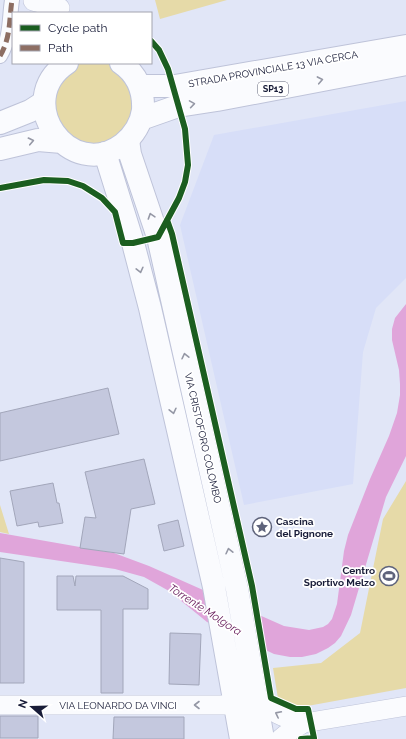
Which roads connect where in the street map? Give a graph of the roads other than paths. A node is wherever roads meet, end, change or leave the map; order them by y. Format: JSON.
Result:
{"nodes":[{"id":1,"x":12,"y":0,"type":"edge"},
{"id":2,"x":34,"y":5,"type":"edge"},
{"id":3,"x":59,"y":7,"type":"edge"},
{"id":4,"x":406,"y":46,"type":"edge"},
{"id":5,"x":0,"y":56,"type":"edge"},
{"id":6,"x":122,"y":64,"type":"edge"},
{"id":7,"x":406,"y":64,"type":"edge"},
{"id":8,"x":59,"y":66,"type":"edge"},
{"id":9,"x":140,"y":86,"type":"junction"},
{"id":10,"x":44,"y":102,"type":"junction"},
{"id":11,"x":141,"y":119,"type":"junction"},
{"id":12,"x":0,"y":123,"type":"edge"},
{"id":13,"x":128,"y":140,"type":"junction"},
{"id":14,"x":62,"y":142,"type":"junction"},
{"id":15,"x":0,"y":149,"type":"edge"},
{"id":16,"x":105,"y":153,"type":"junction"},
{"id":17,"x":256,"y":697,"type":"junction"},
{"id":18,"x":0,"y":705,"type":"edge"},
{"id":19,"x":236,"y":705,"type":"junction"},
{"id":20,"x":406,"y":706,"type":"edge"},
{"id":21,"x":304,"y":724,"type":"junction"},
{"id":22,"x":241,"y":739,"type":"edge"},
{"id":23,"x":263,"y":739,"type":"edge"},
{"id":24,"x":280,"y":739,"type":"edge"}],
"edges":[{"from":1,"to":5,"type":"street"},
{"from":2,"to":3,"type":"street"},
{"from":4,"to":9,"type":"street","name":"STRADA PROVINCIALE 13 VIA CERCA","number":"SP13"},
{"from":6,"to":9,"type":"street"},
{"from":11,"to":7,"type":"street","name":"STRADA PROVINCIALE 13 VIA CERCA","number":"SP13","one_way":true},
{"from":8,"to":10,"type":"street"},
{"from":9,"to":11,"type":"street"},
{"from":10,"to":12,"type":"street"},
{"from":10,"to":14,"type":"street"},
{"from":11,"to":13,"type":"street"},
{"from":13,"to":16,"type":"street"},
{"from":17,"to":13,"type":"street","name":"VIA CRISTOFORO COLOMBO","one_way":true},
{"from":15,"to":14,"type":"street","one_way":true},
{"from":14,"to":16,"type":"street"},
{"from":16,"to":19,"type":"street","one_way":true},
{"from":21,"to":17,"type":"street","one_way":true},
{"from":17,"to":23,"type":"street","name":"VIA CRISTOFORO COLOMBO"},
{"from":19,"to":18,"type":"street","name":"VIA LEONARDO DA VINCI","one_way":true},
{"from":19,"to":22,"type":"street"},
{"from":20,"to":21,"type":"street"},
{"from":21,"to":24,"type":"street"}]}
